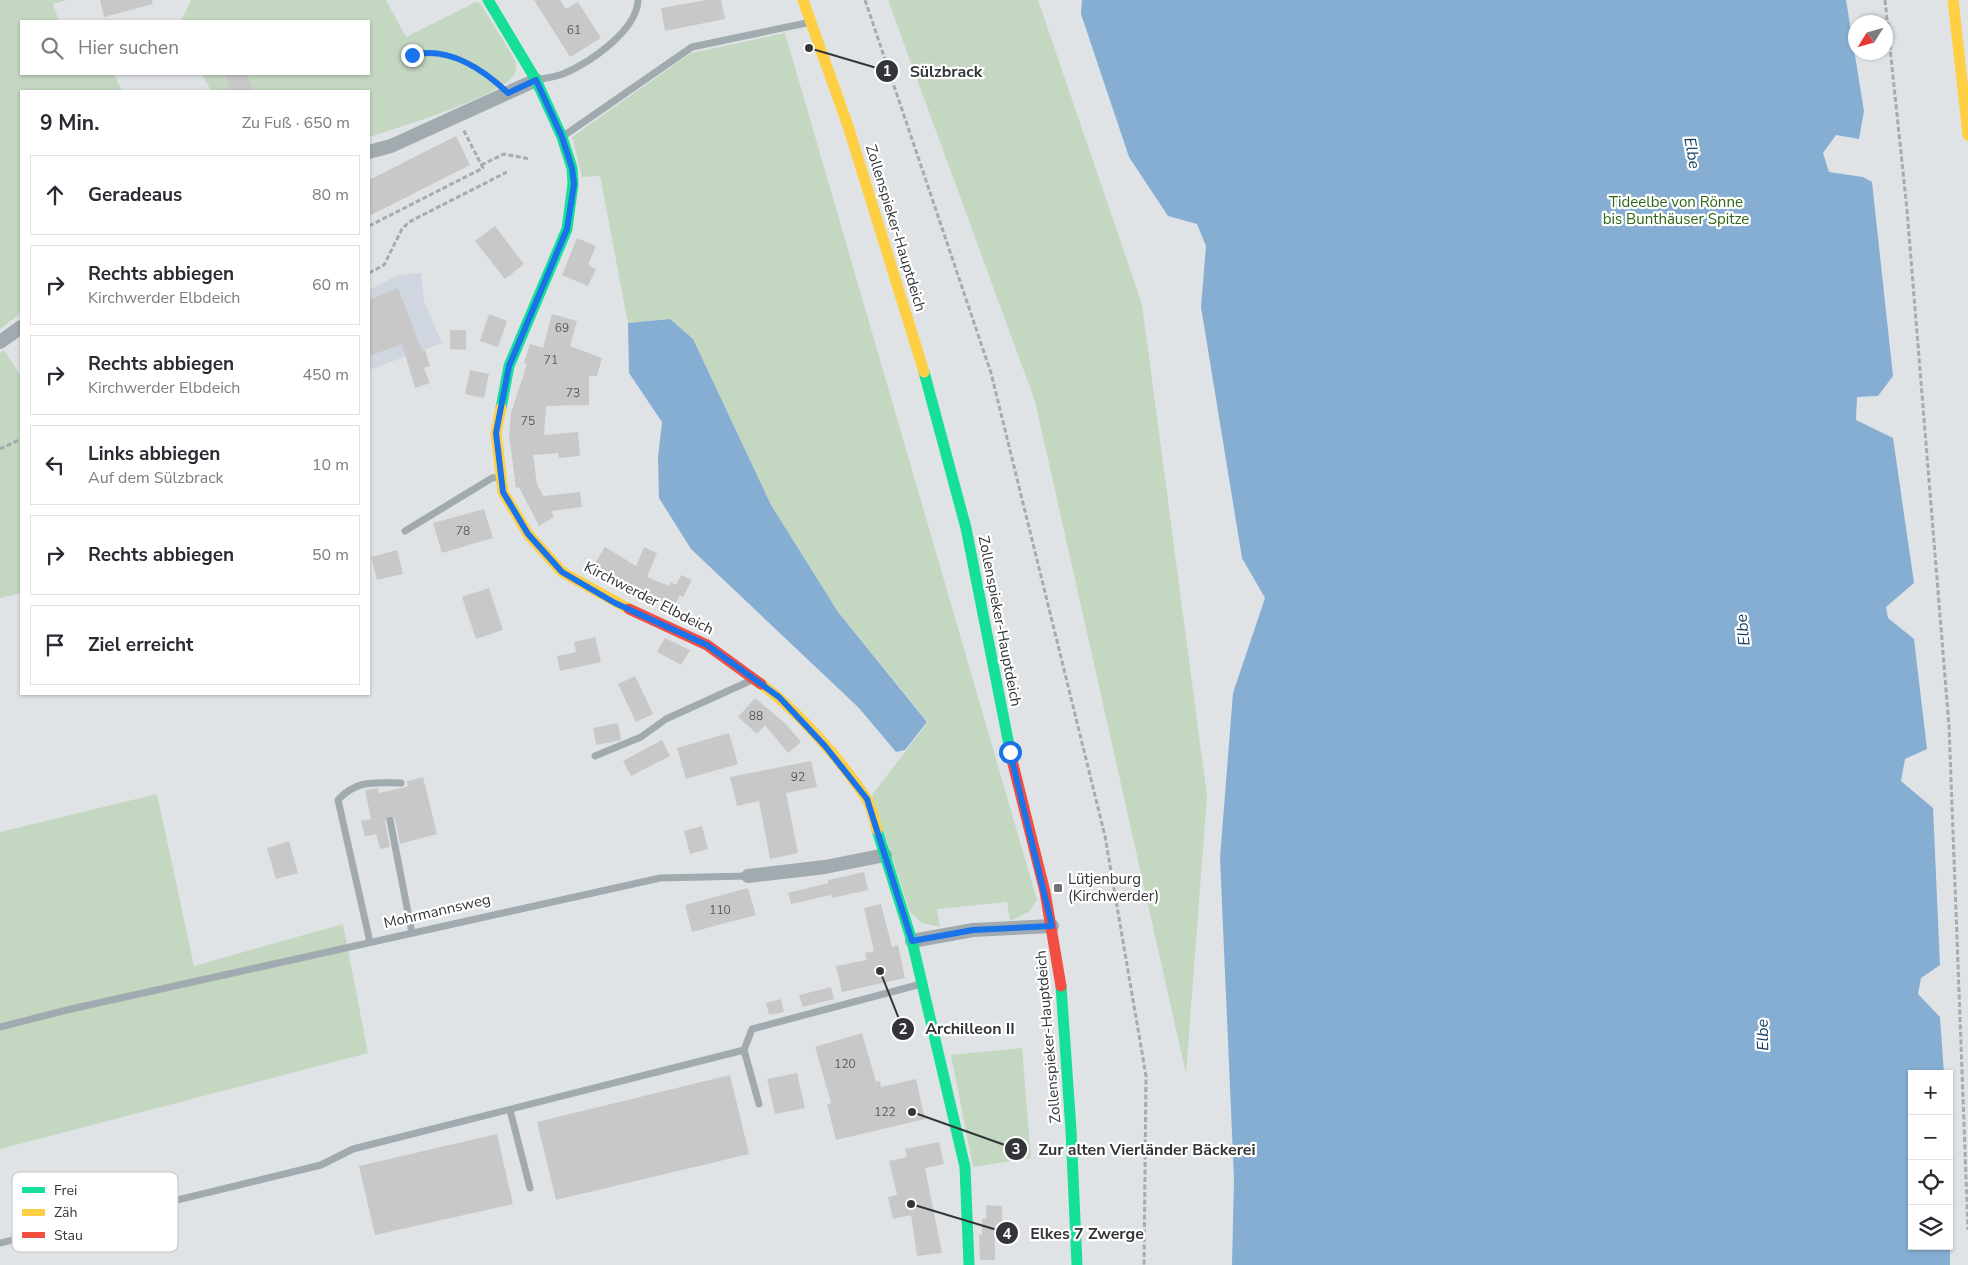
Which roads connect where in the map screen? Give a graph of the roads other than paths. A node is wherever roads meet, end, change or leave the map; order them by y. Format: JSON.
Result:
{"nodes":[{"id":1,"x":488,"y":0,"type":"edge"},
{"id":2,"x":638,"y":0,"type":"edge"},
{"id":3,"x":803,"y":0,"type":"edge"},
{"id":4,"x":1953,"y":0,"type":"edge"},
{"id":5,"x":811,"y":22,"type":"junction"},
{"id":6,"x":536,"y":80,"type":"junction"},
{"id":7,"x":1968,"y":129,"type":"edge"},
{"id":8,"x":562,"y":137,"type":"junction"},
{"id":9,"x":370,"y":152,"type":"edge"},
{"id":10,"x":20,"y":328,"type":"edge"},
{"id":11,"x":0,"y":342,"type":"edge"},
{"id":12,"x":501,"y":477,"type":"junction"},
{"id":13,"x":405,"y":531,"type":"dead end"},
{"id":14,"x":754,"y":679,"type":"junction"},
{"id":15,"x":595,"y":756,"type":"dead end"},
{"id":16,"x":401,"y":783,"type":"dead end"},
{"id":17,"x":390,"y":820,"type":"dead end"},
{"id":18,"x":885,"y":855,"type":"junction"},
{"id":19,"x":748,"y":876,"type":"joint"},
{"id":20,"x":1052,"y":926,"type":"junction"},
{"id":21,"x":412,"y":933,"type":"junction"},
{"id":22,"x":912,"y":941,"type":"junction"},
{"id":23,"x":370,"y":942,"type":"junction"},
{"id":24,"x":922,"y":983,"type":"junction"},
{"id":25,"x":0,"y":1027,"type":"edge"},
{"id":26,"x":744,"y":1050,"type":"junction"},
{"id":27,"x":759,"y":1104,"type":"dead end"},
{"id":28,"x":510,"y":1110,"type":"junction"},
{"id":29,"x":530,"y":1188,"type":"dead end"},
{"id":30,"x":178,"y":1200,"type":"edge"},
{"id":31,"x":969,"y":1265,"type":"edge"},
{"id":32,"x":1077,"y":1265,"type":"edge"}],
"edges":[{"from":1,"to":6,"type":"street","name":"Kirchwerder Elbdeich"},
{"from":2,"to":6,"type":"lane"},
{"from":3,"to":5,"type":"street","name":"Zollenspieker-Hauptdeich"},
{"from":4,"to":7,"type":"street"},
{"from":5,"to":8,"type":"lane"},
{"from":5,"to":20,"type":"street","name":"Zollenspieker-Hauptdeich"},
{"from":6,"to":8,"type":"street","name":"Kirchwerder Elbdeich"},
{"from":6,"to":9,"type":"street"},
{"from":8,"to":12,"type":"street","name":"Kirchwerder Elbdeich"},
{"from":10,"to":11,"type":"street"},
{"from":12,"to":13,"type":"lane"},
{"from":12,"to":14,"type":"street","name":"Kirchwerder Elbdeich"},
{"from":14,"to":15,"type":"lane"},
{"from":14,"to":18,"type":"street","name":"Kirchwerder Elbdeich"},
{"from":16,"to":23,"type":"lane"},
{"from":17,"to":21,"type":"lane"},
{"from":18,"to":19,"type":"street","name":"Mohrmannsweg"},
{"from":18,"to":22,"type":"street","name":"Kirchwerder Elbdeich"},
{"from":19,"to":21,"type":"lane","name":"Mohrmannsweg"},
{"from":20,"to":22,"type":"street"},
{"from":20,"to":32,"type":"street","name":"Zollenspieker-Hauptdeich"},
{"from":21,"to":23,"type":"lane","name":"Mohrmannsweg"},
{"from":22,"to":24,"type":"street","name":"Kirchwerder Elbdeich"},
{"from":23,"to":25,"type":"lane","name":"Mohrmannsweg"},
{"from":24,"to":26,"type":"lane"},
{"from":24,"to":31,"type":"street","name":"Kirchwerder Elbdeich"},
{"from":26,"to":27,"type":"lane"},
{"from":26,"to":28,"type":"lane"},
{"from":28,"to":29,"type":"lane"},
{"from":28,"to":30,"type":"lane"}]}
